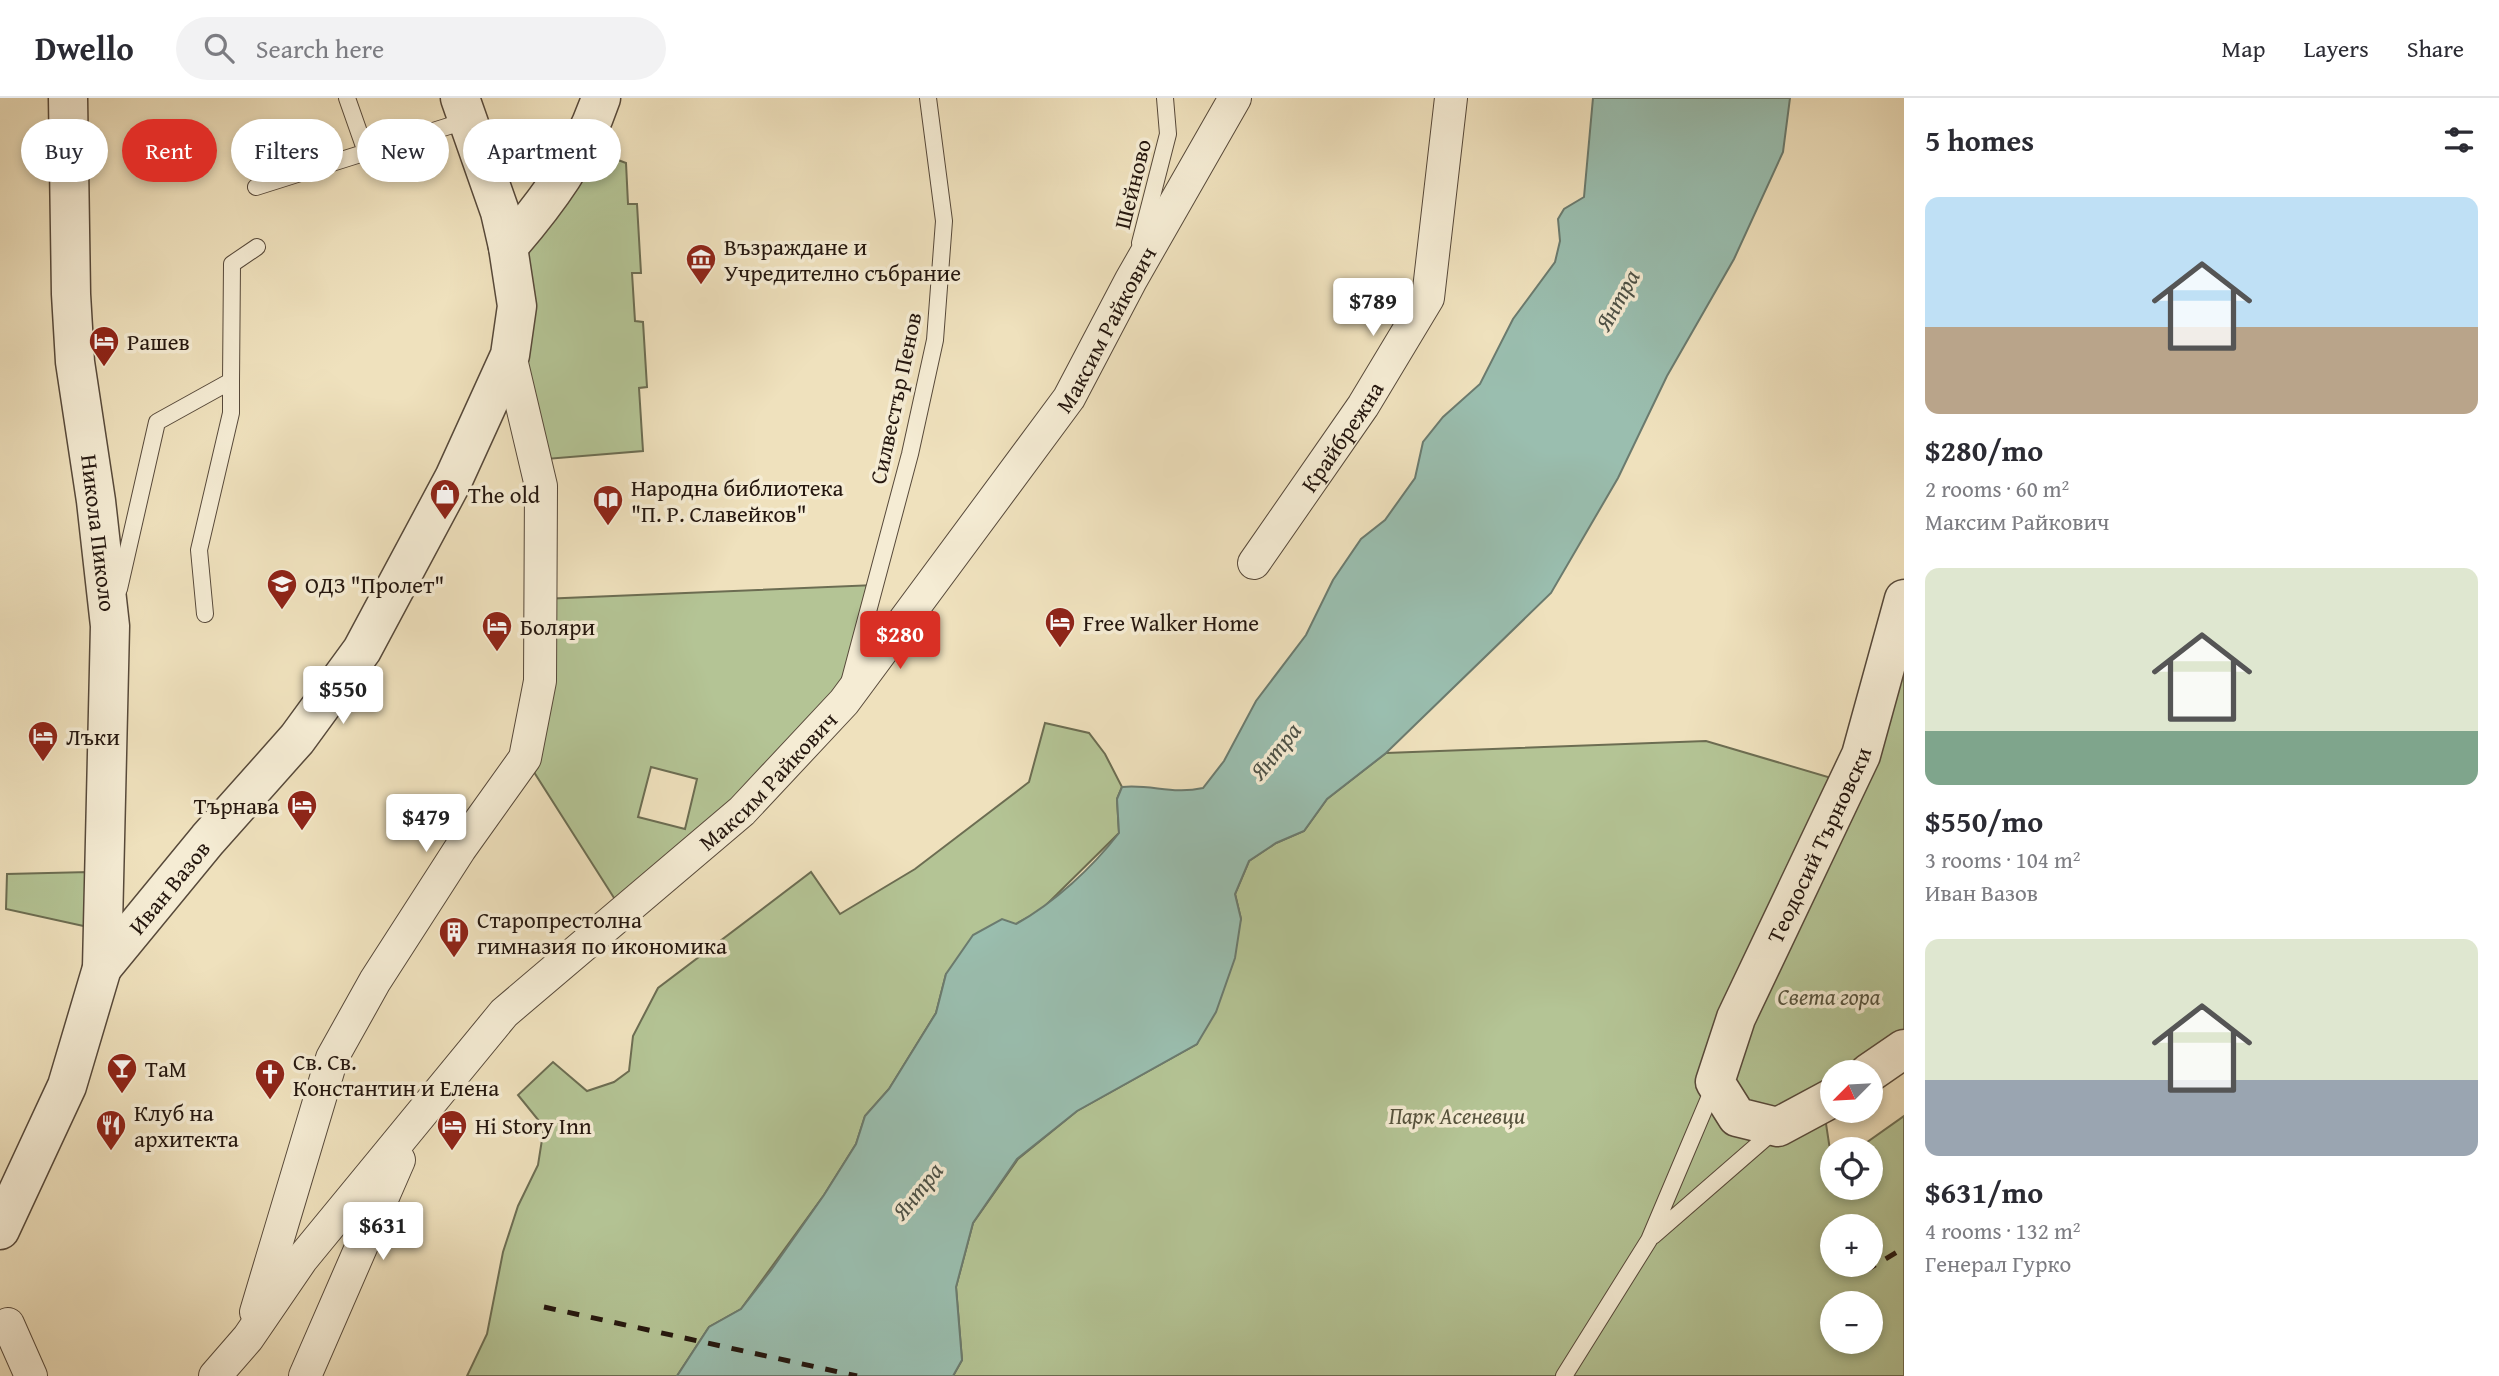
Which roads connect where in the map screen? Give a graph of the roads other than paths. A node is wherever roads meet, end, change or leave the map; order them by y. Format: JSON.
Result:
{"nodes":[{"id":1,"x":68,"y":98,"type":"edge"},
{"id":2,"x":348,"y":98,"type":"edge"},
{"id":3,"x":601,"y":98,"type":"edge"},
{"id":4,"x":1165,"y":98,"type":"edge"},
{"id":5,"x":1236,"y":98,"type":"edge"},
{"id":6,"x":1451,"y":98,"type":"edge"},
{"id":7,"x":930,"y":99,"type":"edge"},
{"id":8,"x":464,"y":109,"type":"edge"},
{"id":9,"x":441,"y":119,"type":"edge"},
{"id":10,"x":357,"y":125,"type":"edge"},
{"id":11,"x":357,"y":155,"type":"edge"},
{"id":12,"x":256,"y":187,"type":"dead end"},
{"id":13,"x":504,"y":229,"type":"junction"},
{"id":14,"x":257,"y":247,"type":"dead end"},
{"id":15,"x":1131,"y":280,"type":"junction"},
{"id":16,"x":510,"y":355,"type":"junction"},
{"id":17,"x":231,"y":381,"type":"junction"},
{"id":18,"x":1254,"y":564,"type":"dead end"},
{"id":19,"x":1904,"y":599,"type":"edge"},
{"id":20,"x":205,"y":614,"type":"dead end"},
{"id":21,"x":110,"y":626,"type":"junction"},
{"id":22,"x":844,"y":702,"type":"junction"},
{"id":23,"x":102,"y":968,"type":"junction"},
{"id":24,"x":1904,"y":1049,"type":"edge"},
{"id":25,"x":1883,"y":1063,"type":"edge"},
{"id":26,"x":1715,"y":1082,"type":"junction"},
{"id":27,"x":1820,"y":1104,"type":"edge"},
{"id":28,"x":414,"y":1127,"type":"junction"},
{"id":29,"x":1778,"y":1127,"type":"junction"},
{"id":30,"x":0,"y":1230,"type":"edge"},
{"id":31,"x":1649,"y":1240,"type":"junction"},
{"id":32,"x":8,"y":1324,"type":"dead end"},
{"id":33,"x":248,"y":1338,"type":"junction"},
{"id":34,"x":31,"y":1376,"type":"edge"},
{"id":35,"x":215,"y":1376,"type":"edge"},
{"id":36,"x":305,"y":1376,"type":"edge"},
{"id":37,"x":1564,"y":1376,"type":"edge"}],
"edges":[{"from":1,"to":21,"type":"street","name":"Никола Пиколо"},
{"from":2,"to":10,"type":"lane"},
{"from":3,"to":13,"type":"street"},
{"from":4,"to":15,"type":"lane","name":"Шейново"},
{"from":5,"to":15,"type":"street","name":"Максим Райкович"},
{"from":6,"to":18,"type":"street","name":"Крайбрежна"},
{"from":7,"to":22,"type":"lane","name":"Силвестър Пенов"},
{"from":8,"to":9,"type":"lane"},
{"from":8,"to":13,"type":"street"},
{"from":11,"to":12,"type":"lane"},
{"from":13,"to":16,"type":"street","name":"Иван Вазов"},
{"from":14,"to":17,"type":"lane"},
{"from":15,"to":22,"type":"street","name":"Максим Райкович"},
{"from":16,"to":23,"type":"street","name":"Иван Вазов"},
{"from":16,"to":33,"type":"street"},
{"from":17,"to":20,"type":"lane"},
{"from":17,"to":21,"type":"lane"},
{"from":19,"to":26,"type":"street","name":"Теодосий Търновски"},
{"from":21,"to":23,"type":"street","name":"Никола Пиколо"},
{"from":22,"to":28,"type":"street","name":"Максим Райкович"},
{"from":23,"to":30,"type":"street"},
{"from":24,"to":25,"type":"street"},
{"from":26,"to":29,"type":"street"},
{"from":26,"to":31,"type":"lane"},
{"from":27,"to":29,"type":"street"},
{"from":28,"to":33,"type":"street"},
{"from":28,"to":36,"type":"street"},
{"from":29,"to":31,"type":"lane"},
{"from":31,"to":37,"type":"lane"},
{"from":32,"to":34,"type":"street"},
{"from":33,"to":35,"type":"street"}]}
